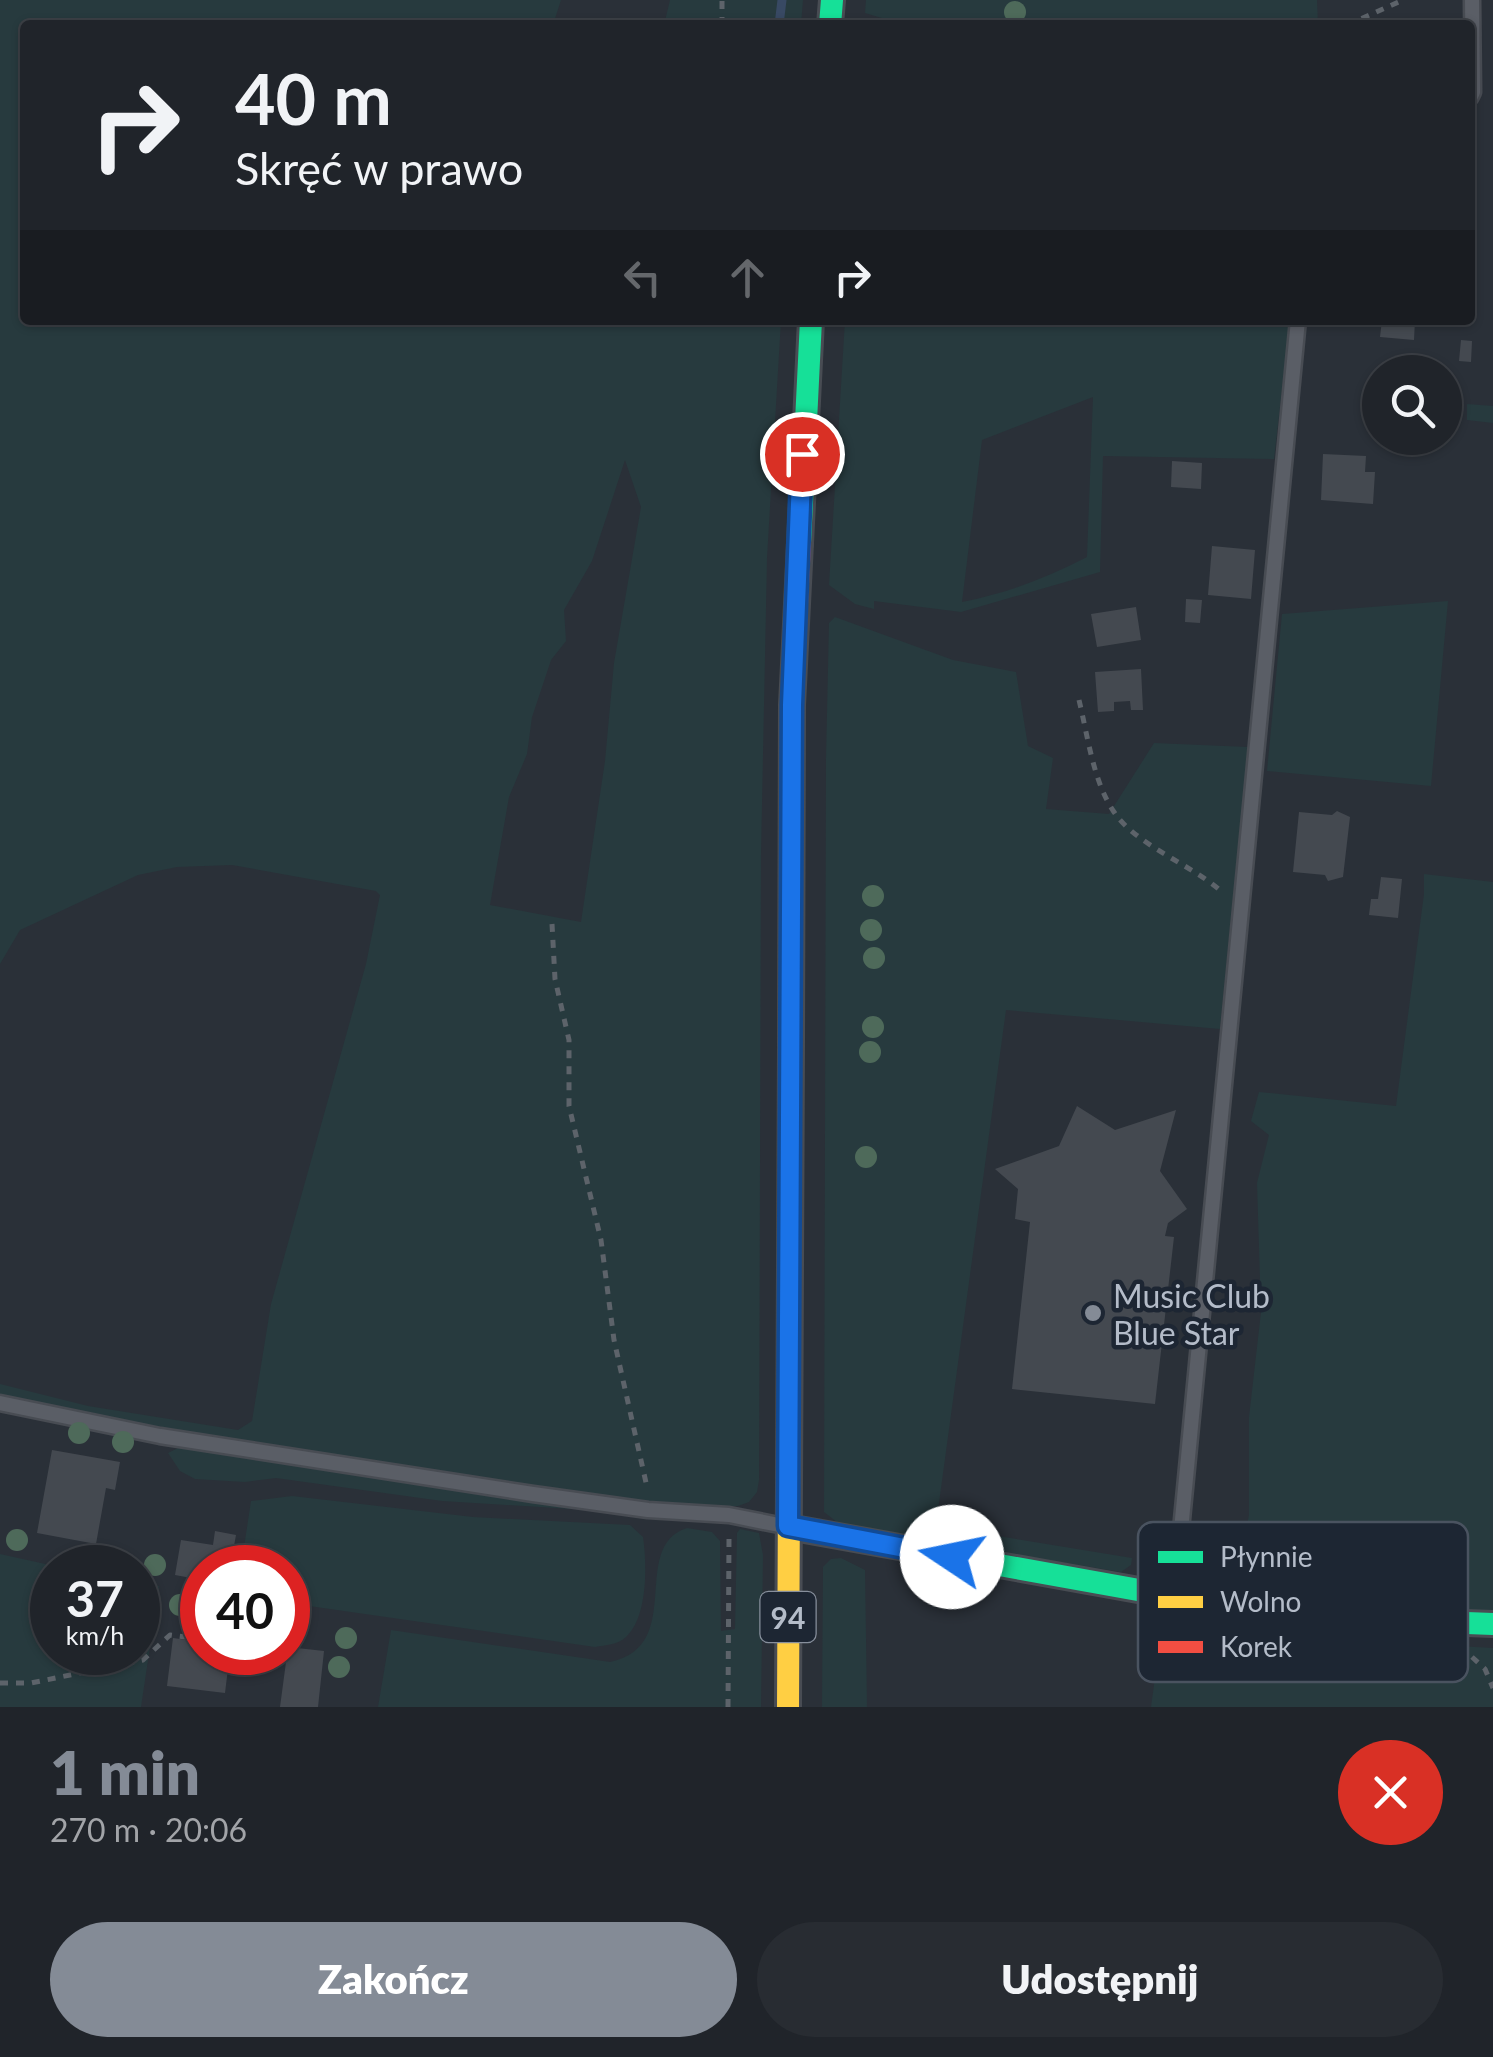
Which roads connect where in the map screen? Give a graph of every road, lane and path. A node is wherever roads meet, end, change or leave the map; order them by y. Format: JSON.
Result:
{"nodes":[{"id":1,"x":1403,"y":0,"type":"edge"},
{"id":2,"x":1358,"y":20,"type":"edge"},
{"id":3,"x":811,"y":325,"type":"edge"},
{"id":4,"x":1297,"y":325,"type":"edge"},
{"id":5,"x":1079,"y":700,"type":"dead end"},
{"id":6,"x":1238,"y":919,"type":"junction"},
{"id":7,"x":552,"y":924,"type":"dead end"},
{"id":8,"x":0,"y":1403,"type":"edge"},
{"id":9,"x":648,"y":1510,"type":"junction"},
{"id":10,"x":729,"y":1515,"type":"junction"},
{"id":11,"x":1181,"y":1522,"type":"edge"},
{"id":12,"x":788,"y":1526,"type":"junction"},
{"id":13,"x":1138,"y":1591,"type":"edge"},
{"id":14,"x":1468,"y":1623,"type":"edge"},
{"id":15,"x":1493,"y":1624,"type":"edge"},
{"id":16,"x":180,"y":1636,"type":"edge"},
{"id":17,"x":0,"y":1683,"type":"edge"},
{"id":18,"x":728,"y":1707,"type":"edge"},
{"id":19,"x":788,"y":1707,"type":"edge"}],
"edges":[{"from":1,"to":2,"type":"path"},
{"from":3,"to":12,"type":"main road","number":"94"},
{"from":4,"to":6,"type":"lane"},
{"from":5,"to":6,"type":"path"},
{"from":6,"to":11,"type":"lane"},
{"from":7,"to":9,"type":"path"},
{"from":8,"to":9,"type":"lane"},
{"from":9,"to":10,"type":"lane"},
{"from":10,"to":12,"type":"lane"},
{"from":10,"to":18,"type":"path"},
{"from":12,"to":13,"type":"main road"},
{"from":12,"to":19,"type":"main road","number":"94"},
{"from":14,"to":15,"type":"main road"},
{"from":16,"to":17,"type":"path"}]}
